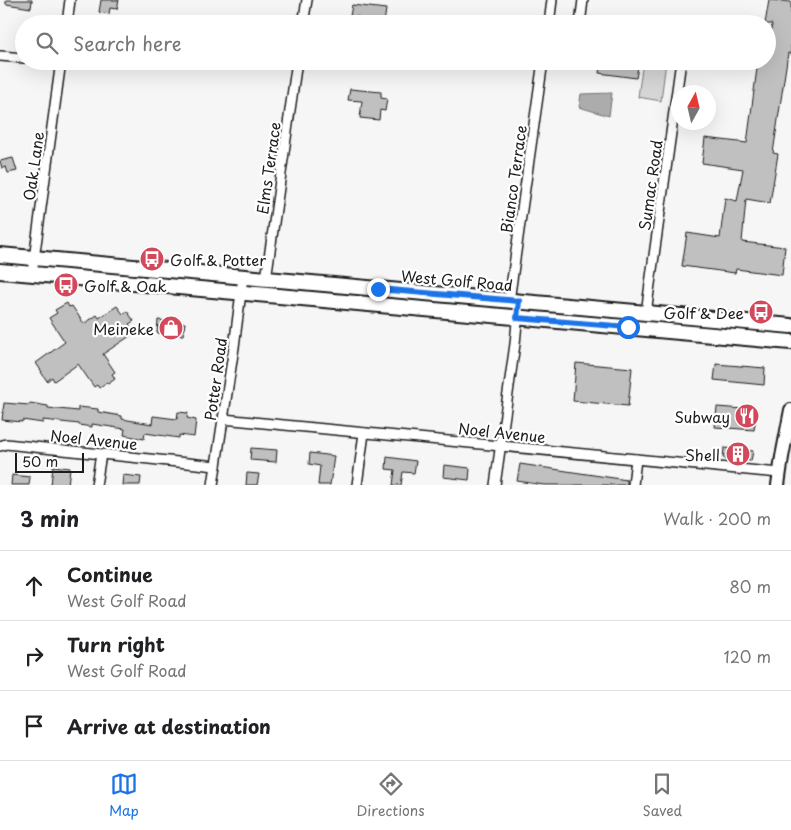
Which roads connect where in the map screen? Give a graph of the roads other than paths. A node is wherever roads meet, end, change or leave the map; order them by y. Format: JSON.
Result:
{"nodes":[{"id":1,"x":70,"y":0,"type":"edge"},
{"id":2,"x":306,"y":0,"type":"edge"},
{"id":3,"x":552,"y":0,"type":"edge"},
{"id":4,"x":583,"y":0,"type":"edge"},
{"id":5,"x":68,"y":15,"type":"edge"},
{"id":6,"x":304,"y":15,"type":"edge"},
{"id":7,"x":550,"y":15,"type":"edge"},
{"id":8,"x":581,"y":15,"type":"edge"},
{"id":9,"x":0,"y":56,"type":"edge"},
{"id":10,"x":15,"y":57,"type":"edge"},
{"id":11,"x":60,"y":70,"type":"edge"},
{"id":12,"x":297,"y":70,"type":"edge"},
{"id":13,"x":542,"y":70,"type":"edge"},
{"id":14,"x":680,"y":70,"type":"edge"},
{"id":15,"x":0,"y":255,"type":"edge"},
{"id":16,"x":34,"y":258,"type":"junction"},
{"id":17,"x":0,"y":271,"type":"edge"},
{"id":18,"x":32,"y":274,"type":"junction"},
{"id":19,"x":243,"y":277,"type":"junction"},
{"id":20,"x":266,"y":279,"type":"junction"},
{"id":21,"x":241,"y":292,"type":"junction"},
{"id":22,"x":514,"y":301,"type":"junction"},
{"id":23,"x":646,"y":313,"type":"junction"},
{"id":24,"x":517,"y":318,"type":"junction"},
{"id":25,"x":791,"y":326,"type":"edge"},
{"id":26,"x":791,"y":342,"type":"edge"},
{"id":27,"x":791,"y":410,"type":"edge"},
{"id":28,"x":223,"y":419,"type":"junction"},
{"id":29,"x":364,"y":433,"type":"junction"},
{"id":30,"x":0,"y":446,"type":"edge"},
{"id":31,"x":500,"y":446,"type":"junction"},
{"id":32,"x":101,"y":454,"type":"junction"},
{"id":33,"x":636,"y":459,"type":"junction"},
{"id":34,"x":216,"y":466,"type":"junction"},
{"id":35,"x":778,"y":479,"type":"edge"},
{"id":36,"x":96,"y":485,"type":"edge"},
{"id":37,"x":213,"y":485,"type":"edge"},
{"id":38,"x":357,"y":485,"type":"edge"},
{"id":39,"x":495,"y":485,"type":"edge"},
{"id":40,"x":633,"y":485,"type":"edge"}],
"edges":[{"from":1,"to":5,"type":"street"},
{"from":2,"to":6,"type":"street"},
{"from":3,"to":7,"type":"street"},
{"from":4,"to":8,"type":"street"},
{"from":9,"to":10,"type":"street"},
{"from":11,"to":16,"type":"street","name":"Oak Lane"},
{"from":12,"to":20,"type":"street","name":"Elms Terrace"},
{"from":13,"to":22,"type":"street","name":"Bianco Terrace"},
{"from":14,"to":23,"type":"street","name":"Sumac Road"},
{"from":15,"to":16,"type":"main road","name":"West Golf Road"},
{"from":16,"to":18,"type":"street","name":"Oak Lane"},
{"from":16,"to":19,"type":"main road","name":"West Golf Road"},
{"from":17,"to":18,"type":"main road"},
{"from":18,"to":21,"type":"main road"},
{"from":19,"to":20,"type":"main road","name":"West Golf Road"},
{"from":19,"to":21,"type":"street","name":"Potter Road"},
{"from":20,"to":22,"type":"main road","name":"West Golf Road"},
{"from":21,"to":24,"type":"main road"},
{"from":21,"to":28,"type":"street","name":"Potter Road"},
{"from":22,"to":23,"type":"main road","name":"West Golf Road"},
{"from":22,"to":24,"type":"street","name":"Bianco Terrace"},
{"from":23,"to":25,"type":"main road","name":"West Golf Road"},
{"from":24,"to":26,"type":"main road"},
{"from":24,"to":31,"type":"street"},
{"from":27,"to":35,"type":"street"},
{"from":28,"to":29,"type":"street","name":"Noel Avenue"},
{"from":28,"to":34,"type":"street","name":"Potter Road"},
{"from":29,"to":31,"type":"street","name":"Noel Avenue"},
{"from":29,"to":38,"type":"street"},
{"from":30,"to":32,"type":"street","name":"Noel Avenue"},
{"from":31,"to":33,"type":"street","name":"Noel Avenue"},
{"from":31,"to":39,"type":"street"},
{"from":32,"to":34,"type":"street","name":"Noel Avenue"},
{"from":32,"to":36,"type":"street"},
{"from":33,"to":35,"type":"street","name":"Noel Avenue"},
{"from":33,"to":40,"type":"street"},
{"from":34,"to":37,"type":"street","name":"Potter Road"}]}
